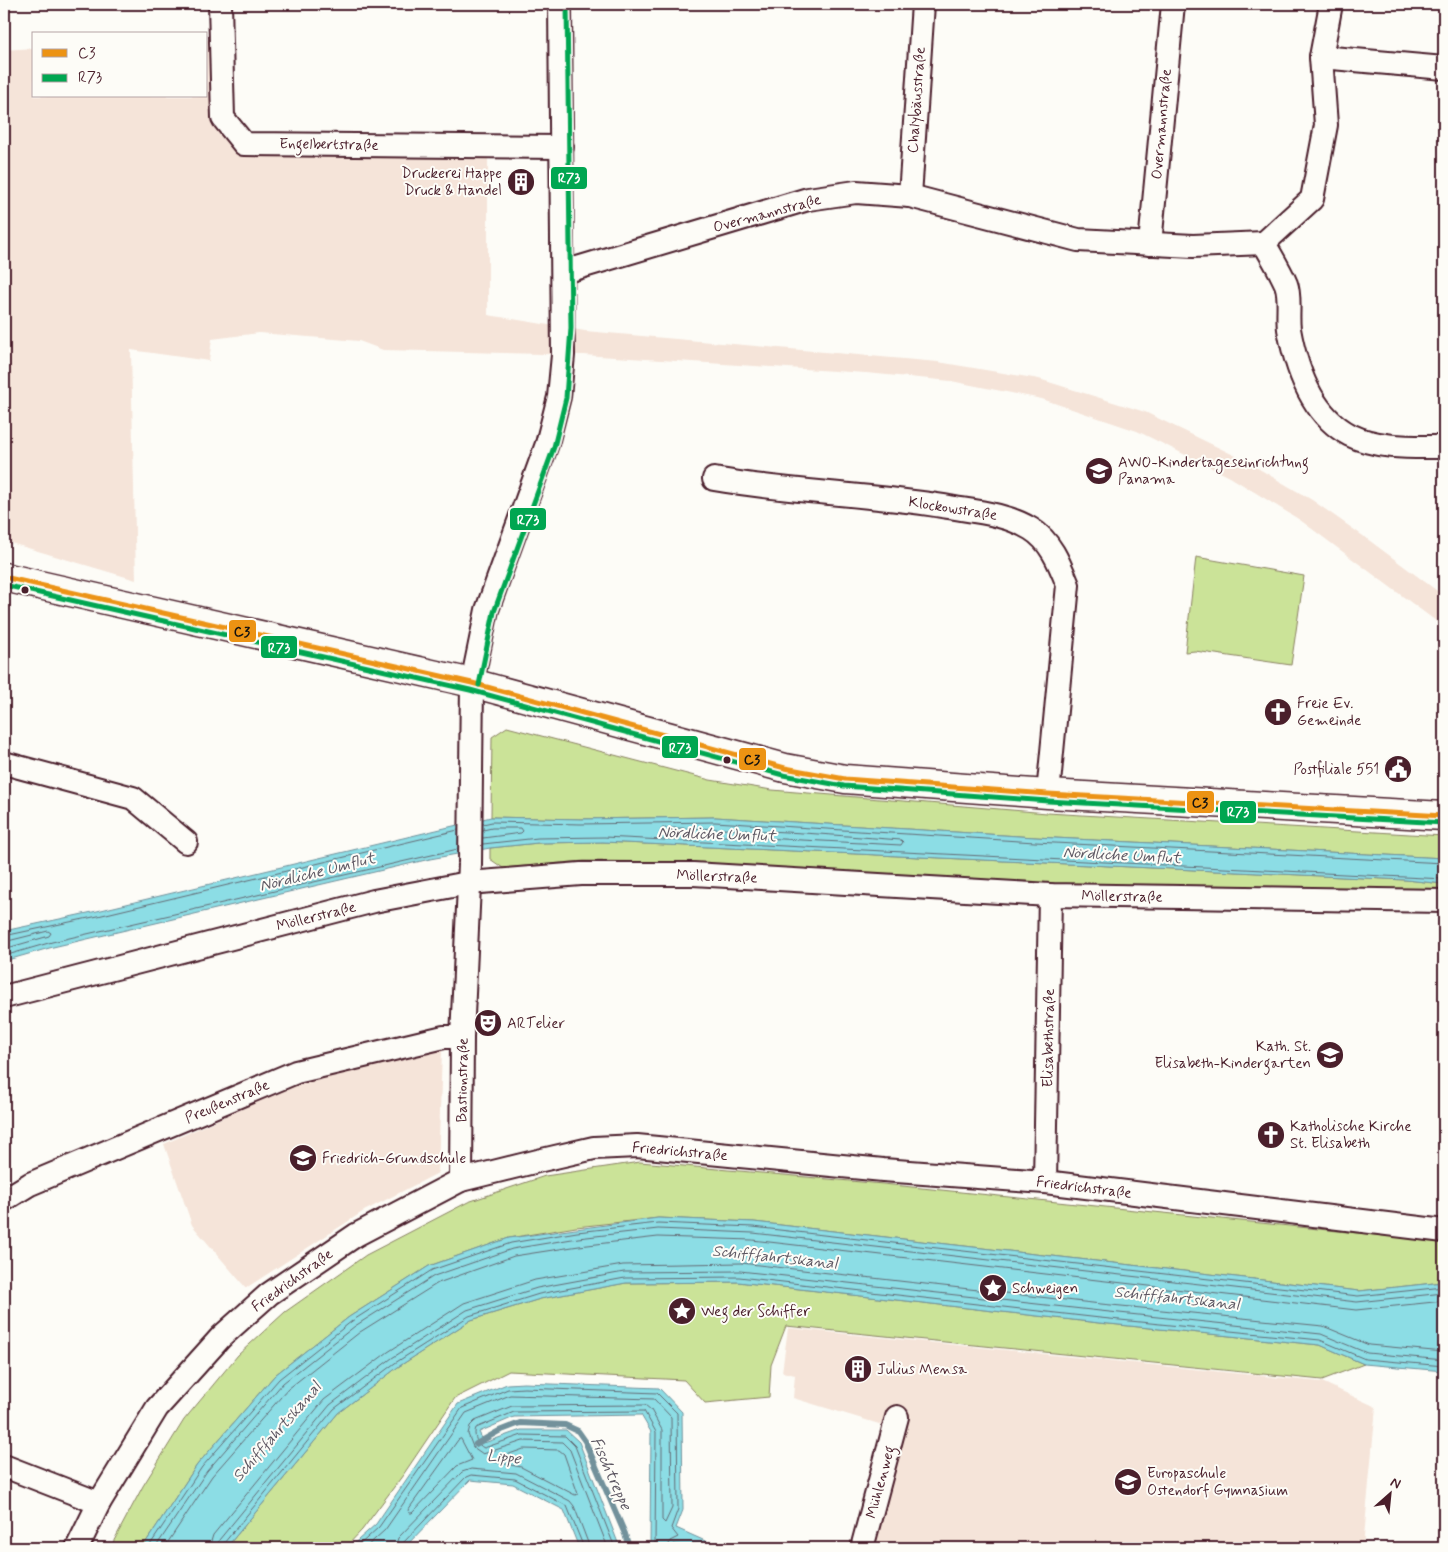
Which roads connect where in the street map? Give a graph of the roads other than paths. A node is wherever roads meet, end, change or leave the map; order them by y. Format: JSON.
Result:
{"nodes":[{"id":1,"x":220,"y":4,"type":"edge"},
{"id":2,"x":560,"y":4,"type":"edge"},
{"id":3,"x":923,"y":4,"type":"edge"},
{"id":4,"x":1172,"y":4,"type":"edge"},
{"id":5,"x":1331,"y":4,"type":"edge"},
{"id":6,"x":1321,"y":57,"type":"junction"},
{"id":7,"x":1444,"y":68,"type":"edge"},
{"id":8,"x":562,"y":147,"type":"junction"},
{"id":9,"x":910,"y":196,"type":"junction"},
{"id":10,"x":1264,"y":243,"type":"junction"},
{"id":11,"x":1150,"y":244,"type":"junction"},
{"id":12,"x":564,"y":272,"type":"junction"},
{"id":13,"x":1444,"y":447,"type":"edge"},
{"id":14,"x":714,"y":479,"type":"dead end"},
{"id":15,"x":4,"y":577,"type":"edge"},
{"id":16,"x":472,"y":683,"type":"junction"},
{"id":17,"x":4,"y":763,"type":"edge"},
{"id":18,"x":1048,"y":794,"type":"junction"},
{"id":19,"x":1444,"y":816,"type":"edge"},
{"id":20,"x":186,"y":842,"type":"dead end"},
{"id":21,"x":469,"y":873,"type":"junction"},
{"id":22,"x":1050,"y":895,"type":"junction"},
{"id":23,"x":1444,"y":901,"type":"edge"},
{"id":24,"x":4,"y":997,"type":"edge"},
{"id":25,"x":462,"y":1037,"type":"junction"},
{"id":26,"x":461,"y":1180,"type":"junction"},
{"id":27,"x":1045,"y":1182,"type":"junction"},
{"id":28,"x":4,"y":1200,"type":"edge"},
{"id":29,"x":1444,"y":1231,"type":"edge"},
{"id":30,"x":897,"y":1417,"type":"dead end"},
{"id":31,"x":4,"y":1466,"type":"edge"},
{"id":32,"x":99,"y":1503,"type":"junction"},
{"id":33,"x":77,"y":1548,"type":"edge"},
{"id":34,"x":862,"y":1548,"type":"edge"}],
"edges":[{"from":1,"to":8,"type":"street","name":"Engelbertstraße"},
{"from":2,"to":8,"type":"street","name":"Bastionstraße"},
{"from":3,"to":9,"type":"street","name":"Chalybäusstraße"},
{"from":4,"to":11,"type":"street","name":"Overmannstraße"},
{"from":5,"to":6,"type":"street"},
{"from":6,"to":7,"type":"street"},
{"from":6,"to":10,"type":"street"},
{"from":8,"to":12,"type":"street","name":"Bastionstraße"},
{"from":9,"to":11,"type":"street","name":"Overmannstraße"},
{"from":9,"to":12,"type":"street","name":"Overmannstraße"},
{"from":10,"to":11,"type":"street","name":"Overmannstraße"},
{"from":10,"to":13,"type":"street"},
{"from":12,"to":16,"type":"street","name":"Bastionstraße"},
{"from":14,"to":18,"type":"street","name":"Klockowstraße"},
{"from":15,"to":16,"type":"main road"},
{"from":16,"to":18,"type":"main road"},
{"from":16,"to":21,"type":"street","name":"Bastionstraße"},
{"from":17,"to":20,"type":"street"},
{"from":18,"to":19,"type":"main road"},
{"from":21,"to":22,"type":"street","name":"Möllerstraße"},
{"from":21,"to":24,"type":"street","name":"Möllerstraße"},
{"from":21,"to":25,"type":"street","name":"Bastionstraße"},
{"from":22,"to":23,"type":"street","name":"Möllerstraße"},
{"from":22,"to":27,"type":"street","name":"Elisabethstraße"},
{"from":25,"to":26,"type":"street","name":"Bastionstraße"},
{"from":25,"to":28,"type":"street","name":"Preußenstraße"},
{"from":26,"to":27,"type":"street","name":"Friedrichstraße"},
{"from":26,"to":32,"type":"street","name":"Friedrichstraße"},
{"from":27,"to":29,"type":"street","name":"Friedrichstraße"},
{"from":30,"to":34,"type":"street","name":"Mühlenweg"},
{"from":31,"to":32,"type":"street"},
{"from":32,"to":33,"type":"street","name":"Friedrichstraße"}]}
